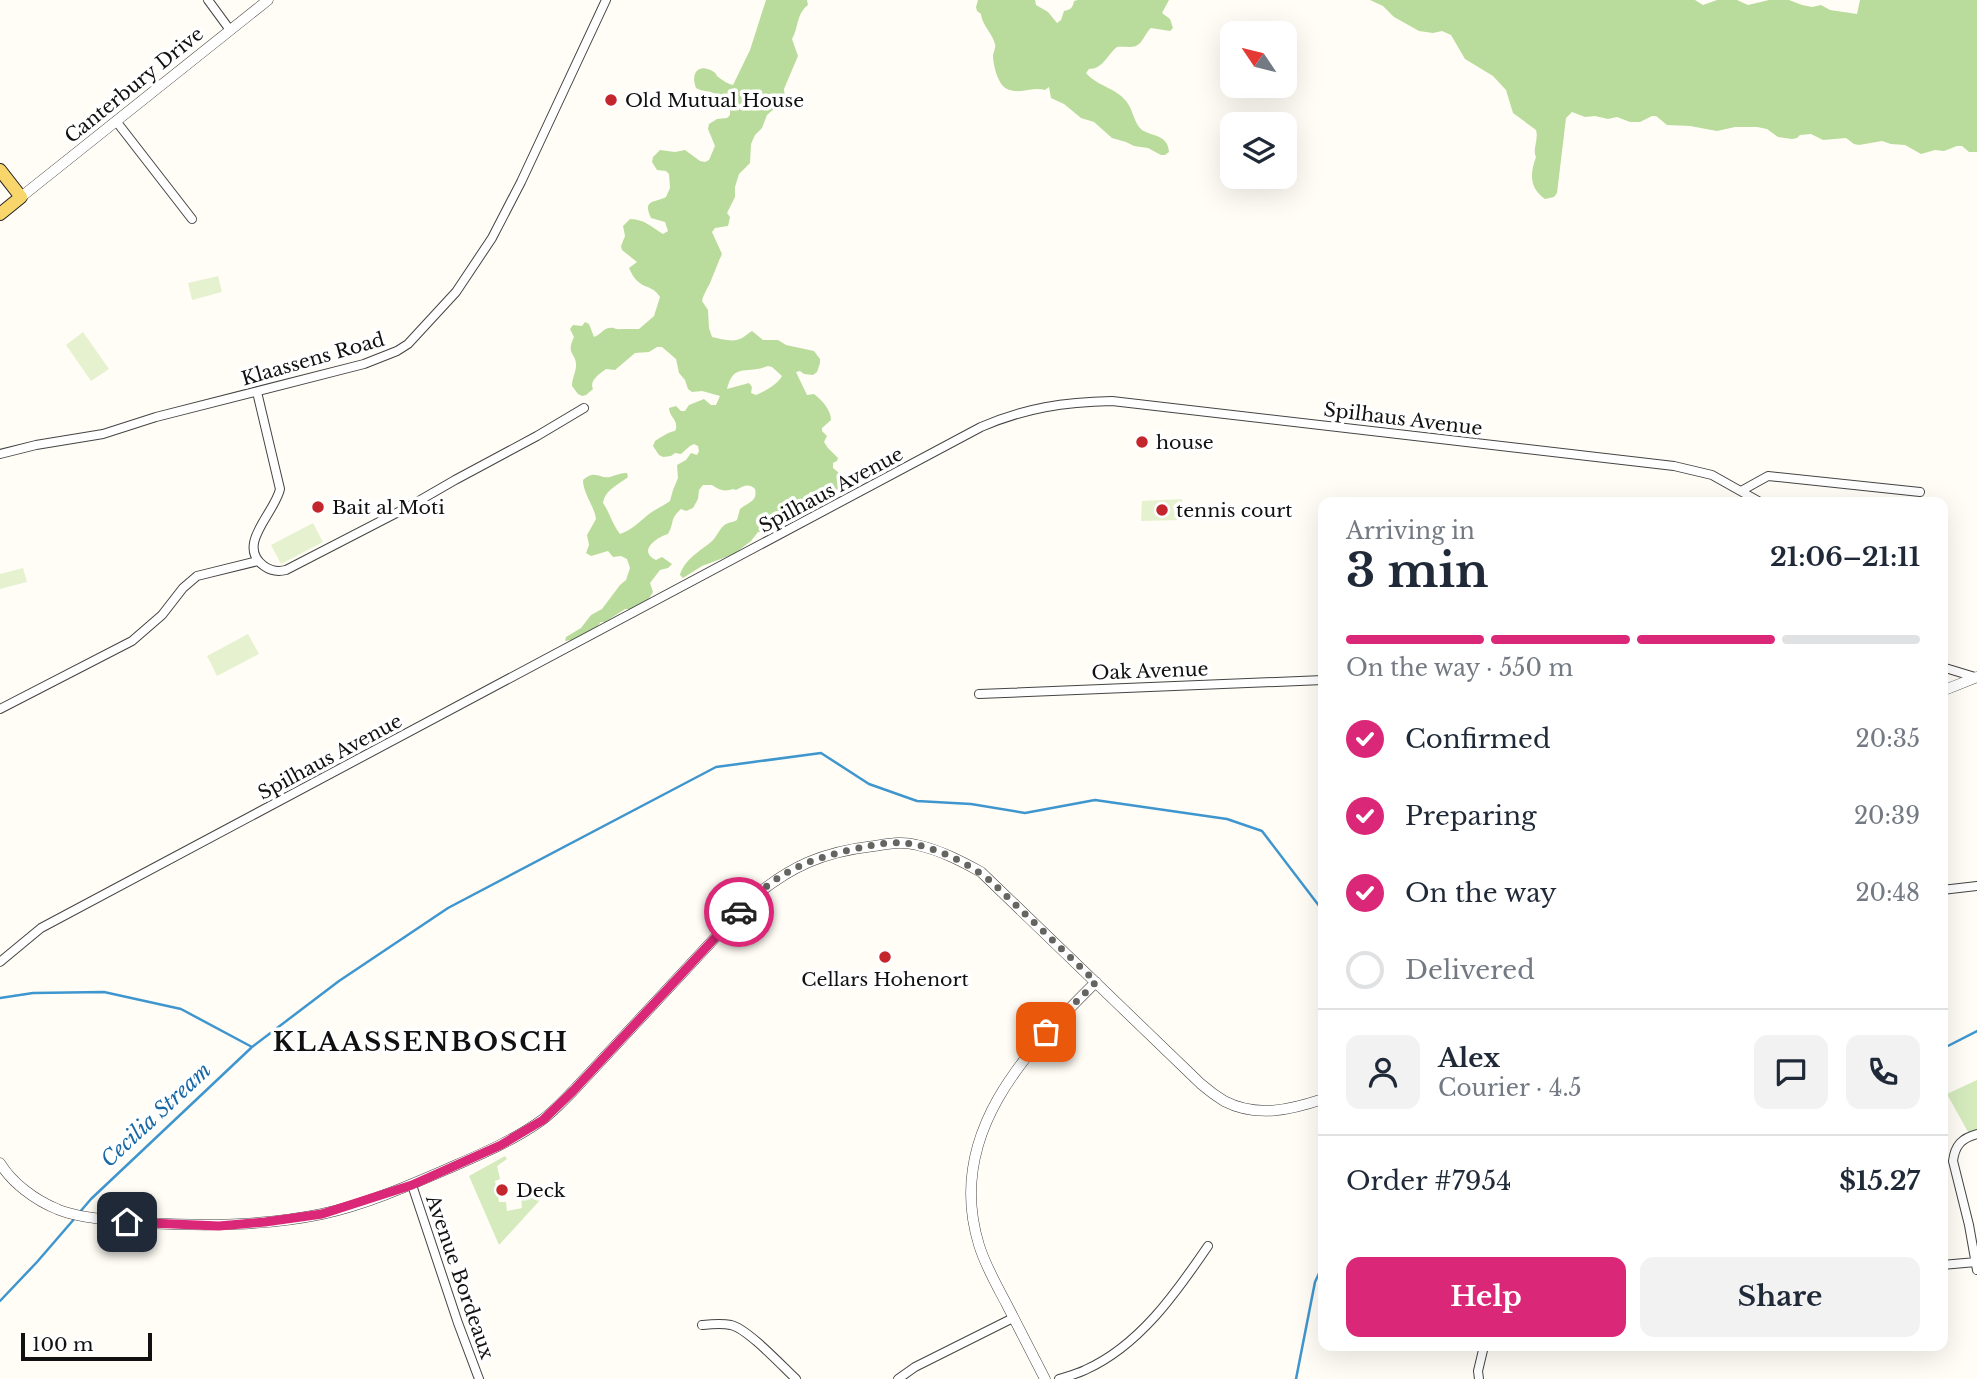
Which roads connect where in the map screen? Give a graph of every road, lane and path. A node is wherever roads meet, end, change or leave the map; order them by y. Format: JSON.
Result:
{"nodes":[{"id":1,"x":208,"y":0,"type":"edge"},
{"id":2,"x":274,"y":0,"type":"edge"},
{"id":3,"x":606,"y":0,"type":"edge"},
{"id":4,"x":266,"y":2,"type":"edge"},
{"id":5,"x":230,"y":30,"type":"junction"},
{"id":6,"x":116,"y":121,"type":"junction"},
{"id":7,"x":0,"y":170,"type":"edge"},
{"id":8,"x":0,"y":182,"type":"edge"},
{"id":9,"x":18,"y":199,"type":"junction"},
{"id":10,"x":0,"y":214,"type":"edge"},
{"id":11,"x":192,"y":219,"type":"dead end"},
{"id":12,"x":257,"y":392,"type":"junction"},
{"id":13,"x":584,"y":408,"type":"dead end"},
{"id":14,"x":0,"y":454,"type":"edge"},
{"id":15,"x":1741,"y":491,"type":"junction"},
{"id":16,"x":1920,"y":492,"type":"dead end"},
{"id":17,"x":1751,"y":497,"type":"edge"},
{"id":18,"x":258,"y":561,"type":"junction"},
{"id":19,"x":1948,"y":669,"type":"edge"},
{"id":20,"x":1976,"y":677,"type":"edge"},
{"id":21,"x":1318,"y":680,"type":"edge"},
{"id":22,"x":1948,"y":689,"type":"edge"},
{"id":23,"x":979,"y":694,"type":"dead end"},
{"id":24,"x":0,"y":709,"type":"edge"},
{"id":25,"x":1977,"y":886,"type":"edge"},
{"id":26,"x":1948,"y":889,"type":"edge"},
{"id":27,"x":0,"y":962,"type":"edge"},
{"id":28,"x":1096,"y":982,"type":"junction"},
{"id":29,"x":1318,"y":1101,"type":"edge"},
{"id":30,"x":1977,"y":1134,"type":"edge"},
{"id":31,"x":0,"y":1163,"type":"edge"},
{"id":32,"x":412,"y":1185,"type":"junction"},
{"id":33,"x":1208,"y":1246,"type":"dead end"},
{"id":34,"x":1948,"y":1265,"type":"edge"},
{"id":35,"x":1977,"y":1266,"type":"edge"},
{"id":36,"x":1013,"y":1318,"type":"junction"},
{"id":37,"x":702,"y":1325,"type":"dead end"},
{"id":38,"x":1483,"y":1351,"type":"edge"},
{"id":39,"x":479,"y":1379,"type":"edge"},
{"id":40,"x":796,"y":1379,"type":"edge"},
{"id":41,"x":898,"y":1379,"type":"edge"},
{"id":42,"x":1045,"y":1379,"type":"edge"},
{"id":43,"x":1059,"y":1379,"type":"edge"},
{"id":44,"x":1479,"y":1379,"type":"edge"}],
"edges":[{"from":1,"to":5,"type":"street"},
{"from":2,"to":4,"type":"street","name":"Canterbury Drive"},
{"from":3,"to":12,"type":"street","name":"Klaassens Road"},
{"from":4,"to":5,"type":"street","name":"Canterbury Drive"},
{"from":5,"to":6,"type":"street","name":"Canterbury Drive"},
{"from":6,"to":9,"type":"street","name":"Canterbury Drive"},
{"from":6,"to":11,"type":"street"},
{"from":7,"to":9,"type":"main road"},
{"from":8,"to":9,"type":"main road"},
{"from":9,"to":10,"type":"main road"},
{"from":12,"to":14,"type":"street","name":"Klaassens Road"},
{"from":12,"to":18,"type":"street"},
{"from":13,"to":18,"type":"street"},
{"from":15,"to":16,"type":"street"},
{"from":15,"to":17,"type":"street","name":"Spilhaus Avenue"},
{"from":15,"to":27,"type":"street","name":"Spilhaus Avenue"},
{"from":18,"to":24,"type":"street"},
{"from":19,"to":20,"type":"street"},
{"from":20,"to":22,"type":"street"},
{"from":21,"to":23,"type":"street","name":"Oak Avenue"},
{"from":25,"to":26,"type":"street"},
{"from":28,"to":29,"type":"street"},
{"from":28,"to":32,"type":"street"},
{"from":28,"to":36,"type":"street"},
{"from":30,"to":35,"type":"street"},
{"from":31,"to":32,"type":"street"},
{"from":32,"to":39,"type":"street","name":"Avenue Bordeaux"},
{"from":33,"to":43,"type":"street"},
{"from":34,"to":35,"type":"street"},
{"from":36,"to":41,"type":"street"},
{"from":36,"to":42,"type":"street"},
{"from":37,"to":40,"type":"street"},
{"from":38,"to":44,"type":"street"}]}
